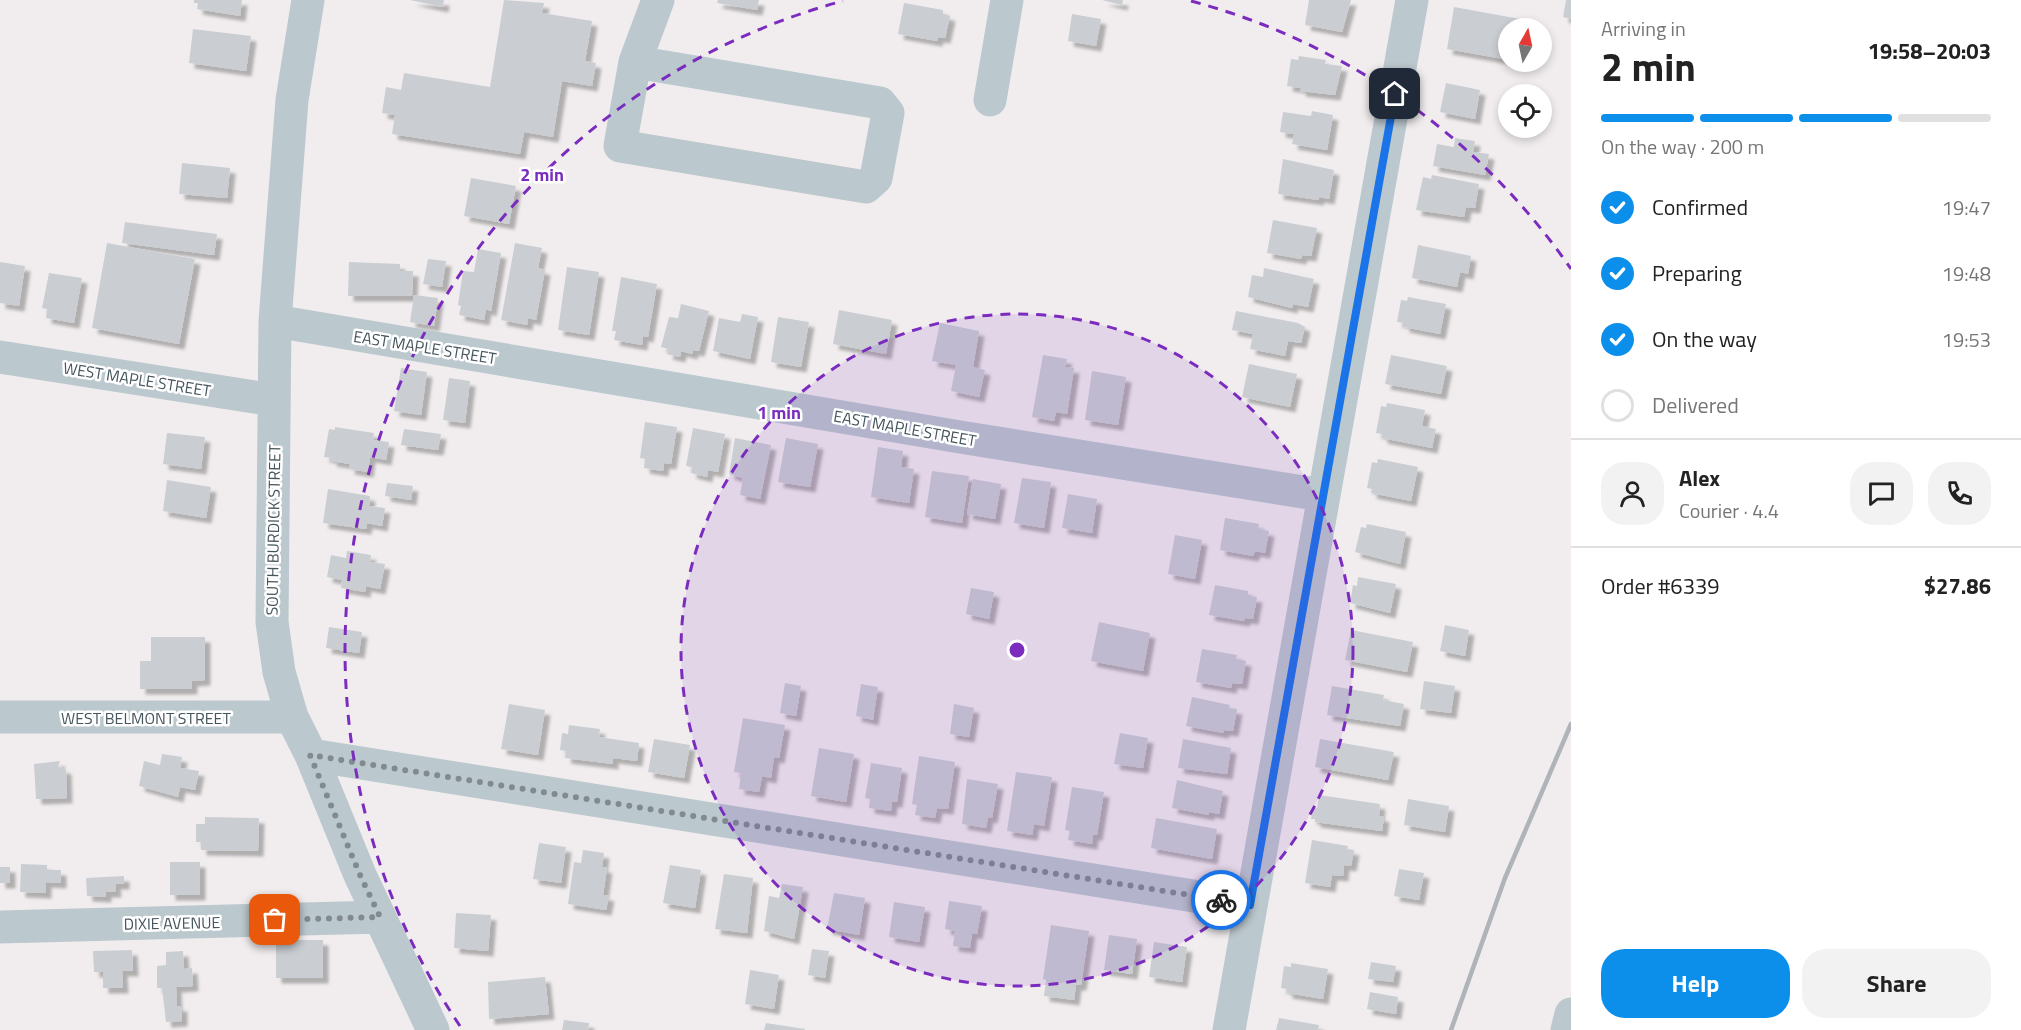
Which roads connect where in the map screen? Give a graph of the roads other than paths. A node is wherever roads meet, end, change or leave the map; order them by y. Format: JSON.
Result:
{"nodes":[{"id":1,"x":308,"y":0,"type":"edge"},
{"id":2,"x":1007,"y":0,"type":"edge"},
{"id":3,"x":1412,"y":0,"type":"edge"},
{"id":4,"x":657,"y":6,"type":"edge"},
{"id":5,"x":635,"y":62,"type":"junction"},
{"id":6,"x":990,"y":100,"type":"dead end"},
{"id":7,"x":275,"y":321,"type":"junction"},
{"id":8,"x":0,"y":357,"type":"edge"},
{"id":9,"x":274,"y":400,"type":"junction"},
{"id":10,"x":1322,"y":495,"type":"junction"},
{"id":11,"x":0,"y":717,"type":"edge"},
{"id":12,"x":292,"y":717,"type":"junction"},
{"id":13,"x":310,"y":755,"type":"junction"},
{"id":14,"x":1250,"y":905,"type":"junction"},
{"id":15,"x":380,"y":917,"type":"junction"},
{"id":16,"x":0,"y":927,"type":"edge"},
{"id":17,"x":1571,"y":1014,"type":"edge"},
{"id":18,"x":433,"y":1030,"type":"edge"},
{"id":19,"x":1229,"y":1030,"type":"edge"},
{"id":20,"x":1567,"y":1030,"type":"edge"}],
"edges":[{"from":1,"to":7,"type":"street","name":"SOUTH BURDICK STREET"},
{"from":2,"to":6,"type":"street"},
{"from":3,"to":10,"type":"street"},
{"from":4,"to":5,"type":"street"},
{"from":5,"to":5,"type":"street"},
{"from":7,"to":9,"type":"street","name":"SOUTH BURDICK STREET"},
{"from":7,"to":10,"type":"street","name":"EAST MAPLE STREET"},
{"from":8,"to":9,"type":"street","name":"WEST MAPLE STREET"},
{"from":9,"to":12,"type":"street","name":"SOUTH BURDICK STREET"},
{"from":10,"to":14,"type":"street"},
{"from":11,"to":12,"type":"street","name":"WEST BELMONT STREET"},
{"from":12,"to":13,"type":"street","name":"SOUTH BURDICK STREET"},
{"from":13,"to":14,"type":"street"},
{"from":13,"to":15,"type":"street","name":"SOUTH BURDICK STREET"},
{"from":14,"to":19,"type":"street"},
{"from":15,"to":16,"type":"street","name":"DIXIE AVENUE"},
{"from":15,"to":18,"type":"street","name":"SOUTH BURDICK STREET"},
{"from":17,"to":20,"type":"street"}]}
